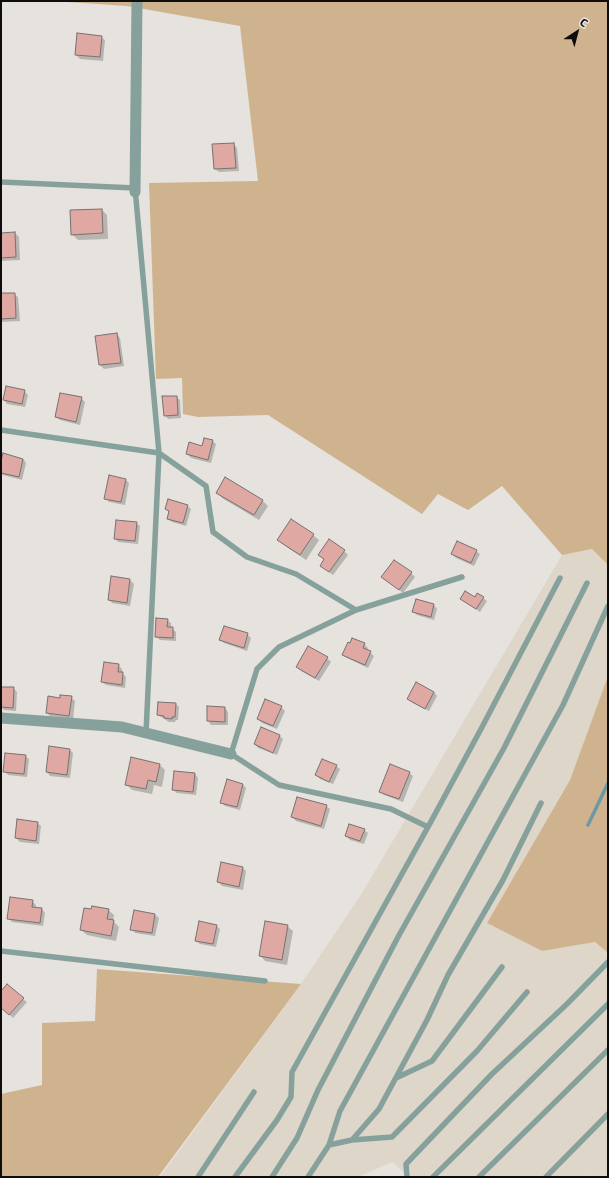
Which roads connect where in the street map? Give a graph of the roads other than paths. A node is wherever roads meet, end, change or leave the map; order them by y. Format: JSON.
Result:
{"nodes":[{"id":1,"x":137,"y":1,"type":"edge"},
{"id":2,"x":1,"y":182,"type":"edge"},
{"id":3,"x":135,"y":192,"type":"junction"},
{"id":4,"x":1,"y":430,"type":"edge"},
{"id":5,"x":158,"y":453,"type":"junction"},
{"id":6,"x":462,"y":578,"type":"dead end"},
{"id":7,"x":560,"y":578,"type":"dead end"},
{"id":8,"x":587,"y":584,"type":"dead end"},
{"id":9,"x":608,"y":606,"type":"edge"},
{"id":10,"x":356,"y":610,"type":"junction"},
{"id":11,"x":1,"y":718,"type":"edge"},
{"id":12,"x":146,"y":733,"type":"junction"},
{"id":13,"x":231,"y":754,"type":"junction"},
{"id":14,"x":541,"y":803,"type":"dead end"},
{"id":15,"x":428,"y":827,"type":"junction"},
{"id":16,"x":1,"y":952,"type":"edge"},
{"id":17,"x":608,"y":962,"type":"edge"},
{"id":18,"x":502,"y":967,"type":"dead end"},
{"id":19,"x":265,"y":981,"type":"dead end"},
{"id":20,"x":527,"y":992,"type":"dead end"},
{"id":21,"x":608,"y":1004,"type":"edge"},
{"id":22,"x":608,"y":1050,"type":"edge"},
{"id":23,"x":396,"y":1078,"type":"junction"},
{"id":24,"x":254,"y":1092,"type":"dead end"},
{"id":25,"x":608,"y":1114,"type":"edge"},
{"id":26,"x":352,"y":1140,"type":"junction"},
{"id":27,"x":329,"y":1145,"type":"junction"},
{"id":28,"x":198,"y":1177,"type":"edge"},
{"id":29,"x":235,"y":1177,"type":"edge"},
{"id":30,"x":272,"y":1177,"type":"edge"},
{"id":31,"x":308,"y":1177,"type":"edge"},
{"id":32,"x":407,"y":1177,"type":"edge"},
{"id":33,"x":433,"y":1177,"type":"edge"},
{"id":34,"x":479,"y":1177,"type":"edge"},
{"id":35,"x":546,"y":1177,"type":"edge"}],
"edges":[{"from":1,"to":3,"type":"street"},
{"from":2,"to":3,"type":"lane"},
{"from":3,"to":5,"type":"lane"},
{"from":4,"to":5,"type":"lane"},
{"from":5,"to":10,"type":"lane"},
{"from":5,"to":12,"type":"lane"},
{"from":6,"to":10,"type":"lane"},
{"from":7,"to":15,"type":"lane"},
{"from":8,"to":30,"type":"lane"},
{"from":9,"to":27,"type":"lane"},
{"from":10,"to":13,"type":"lane"},
{"from":11,"to":12,"type":"street"},
{"from":12,"to":13,"type":"street"},
{"from":13,"to":15,"type":"lane"},
{"from":14,"to":23,"type":"lane"},
{"from":15,"to":29,"type":"lane"},
{"from":16,"to":19,"type":"lane"},
{"from":17,"to":32,"type":"lane"},
{"from":18,"to":23,"type":"lane"},
{"from":20,"to":26,"type":"lane"},
{"from":21,"to":33,"type":"lane"},
{"from":22,"to":34,"type":"lane"},
{"from":23,"to":26,"type":"lane"},
{"from":24,"to":28,"type":"lane"},
{"from":25,"to":35,"type":"lane"},
{"from":26,"to":27,"type":"lane"},
{"from":27,"to":31,"type":"lane"}]}
